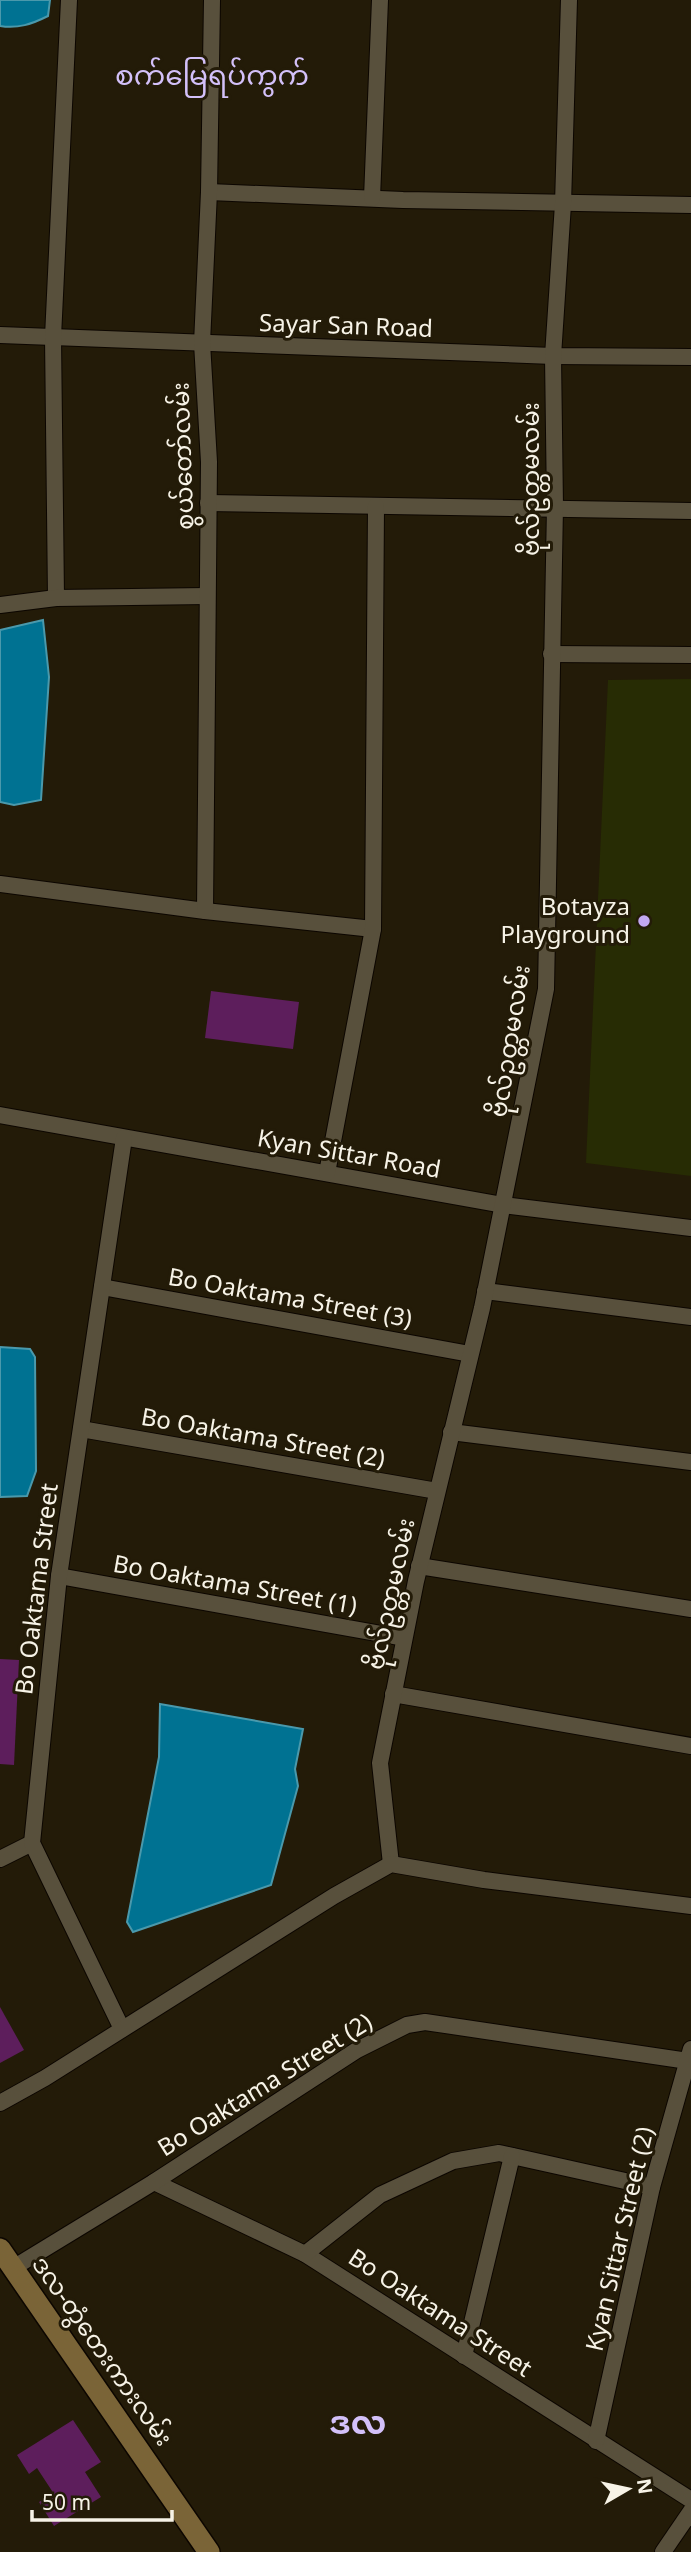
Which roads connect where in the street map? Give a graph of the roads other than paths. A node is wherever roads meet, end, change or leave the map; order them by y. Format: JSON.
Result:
{"nodes":[{"id":1,"x":69,"y":0,"type":"edge"},
{"id":2,"x":212,"y":0,"type":"edge"},
{"id":3,"x":380,"y":0,"type":"edge"},
{"id":4,"x":569,"y":0,"type":"edge"},
{"id":5,"x":209,"y":192,"type":"junction"},
{"id":6,"x":372,"y":198,"type":"junction"},
{"id":7,"x":564,"y":204,"type":"junction"},
{"id":8,"x":691,"y":205,"type":"edge"},
{"id":9,"x":0,"y":335,"type":"edge"},
{"id":10,"x":53,"y":337,"type":"junction"},
{"id":11,"x":202,"y":343,"type":"junction"},
{"id":12,"x":554,"y":356,"type":"junction"},
{"id":13,"x":691,"y":358,"type":"edge"},
{"id":14,"x":208,"y":503,"type":"junction"},
{"id":15,"x":376,"y":506,"type":"junction"},
{"id":16,"x":555,"y":507,"type":"junction"},
{"id":17,"x":691,"y":511,"type":"edge"},
{"id":18,"x":207,"y":596,"type":"junction"},
{"id":19,"x":56,"y":598,"type":"junction"},
{"id":20,"x":0,"y":606,"type":"edge"},
{"id":21,"x":551,"y":654,"type":"junction"},
{"id":22,"x":691,"y":655,"type":"edge"},
{"id":23,"x":0,"y":884,"type":"edge"},
{"id":24,"x":205,"y":911,"type":"junction"},
{"id":25,"x":373,"y":929,"type":"junction"},
{"id":26,"x":0,"y":1115,"type":"edge"},
{"id":27,"x":124,"y":1138,"type":"junction"},
{"id":28,"x":327,"y":1173,"type":"junction"},
{"id":29,"x":503,"y":1205,"type":"junction"},
{"id":30,"x":691,"y":1228,"type":"edge"},
{"id":31,"x":102,"y":1287,"type":"junction"},
{"id":32,"x":485,"y":1291,"type":"junction"},
{"id":33,"x":691,"y":1317,"type":"edge"},
{"id":34,"x":470,"y":1354,"type":"junction"},
{"id":35,"x":81,"y":1429,"type":"junction"},
{"id":36,"x":452,"y":1432,"type":"junction"},
{"id":37,"x":691,"y":1462,"type":"edge"},
{"id":38,"x":438,"y":1491,"type":"junction"},
{"id":39,"x":419,"y":1566,"type":"junction"},
{"id":40,"x":59,"y":1576,"type":"junction"},
{"id":41,"x":691,"y":1609,"type":"edge"},
{"id":42,"x":404,"y":1639,"type":"junction"},
{"id":43,"x":393,"y":1694,"type":"junction"},
{"id":44,"x":691,"y":1746,"type":"edge"},
{"id":45,"x":32,"y":1843,"type":"junction"},
{"id":46,"x":0,"y":1859,"type":"edge"},
{"id":47,"x":391,"y":1864,"type":"junction"},
{"id":48,"x":691,"y":1906,"type":"edge"},
{"id":49,"x":122,"y":2029,"type":"junction"},
{"id":50,"x":690,"y":2055,"type":"edge"},
{"id":51,"x":0,"y":2103,"type":"edge"},
{"id":52,"x":512,"y":2156,"type":"junction"},
{"id":53,"x":154,"y":2182,"type":"junction"},
{"id":54,"x":652,"y":2188,"type":"junction"},
{"id":55,"x":0,"y":2249,"type":"edge"},
{"id":56,"x":305,"y":2254,"type":"junction"},
{"id":57,"x":13,"y":2268,"type":"junction"},
{"id":58,"x":464,"y":2356,"type":"junction"},
{"id":59,"x":596,"y":2441,"type":"junction"},
{"id":60,"x":691,"y":2500,"type":"edge"},
{"id":61,"x":691,"y":2511,"type":"edge"},
{"id":62,"x":209,"y":2552,"type":"edge"},
{"id":63,"x":663,"y":2552,"type":"edge"}],
"edges":[{"from":1,"to":10,"type":"street"},
{"from":2,"to":5,"type":"street","name":"စွယ်တော်လမ်း"},
{"from":3,"to":6,"type":"street"},
{"from":4,"to":7,"type":"street","name":"ဗိုလ်ဥတ္တမလမ်း"},
{"from":5,"to":6,"type":"street"},
{"from":5,"to":11,"type":"street","name":"စွယ်တော်လမ်း"},
{"from":6,"to":7,"type":"street"},
{"from":7,"to":8,"type":"street"},
{"from":7,"to":12,"type":"street","name":"ဗိုလ်ဥတ္တမလမ်း"},
{"from":9,"to":10,"type":"street","name":"Sayar San Road"},
{"from":10,"to":11,"type":"street","name":"Sayar San Road"},
{"from":10,"to":19,"type":"street"},
{"from":11,"to":12,"type":"street","name":"Sayar San Road"},
{"from":11,"to":14,"type":"street","name":"စွယ်တော်လမ်း"},
{"from":12,"to":13,"type":"street","name":"Sayar San Road"},
{"from":12,"to":16,"type":"street","name":"ဗိုလ်ဥတ္တမလမ်း"},
{"from":14,"to":15,"type":"street"},
{"from":14,"to":18,"type":"street","name":"စွယ်တော်လမ်း"},
{"from":15,"to":16,"type":"street"},
{"from":15,"to":25,"type":"street"},
{"from":16,"to":17,"type":"street"},
{"from":16,"to":21,"type":"street","name":"ဗိုလ်ဥတ္တမလမ်း"},
{"from":18,"to":19,"type":"street"},
{"from":18,"to":24,"type":"street","name":"စွယ်တော်လမ်း"},
{"from":19,"to":20,"type":"street"},
{"from":21,"to":22,"type":"street"},
{"from":21,"to":29,"type":"street","name":"ဗိုလ်ဥတ္တမလမ်း"},
{"from":23,"to":24,"type":"street"},
{"from":24,"to":25,"type":"street"},
{"from":25,"to":28,"type":"street"},
{"from":26,"to":27,"type":"street","name":"Kyan Sittar Road"},
{"from":27,"to":28,"type":"street","name":"Kyan Sittar Road"},
{"from":27,"to":31,"type":"street","name":"Bo Oaktama Street"},
{"from":28,"to":29,"type":"street","name":"Kyan Sittar Road"},
{"from":29,"to":30,"type":"street","name":"Kyan Sittar Road"},
{"from":29,"to":32,"type":"street","name":"ဗိုလ်ဥတ္တမလမ်း"},
{"from":31,"to":34,"type":"street","name":"Bo Oaktama Street (3)"},
{"from":31,"to":35,"type":"street","name":"Bo Oaktama Street"},
{"from":32,"to":33,"type":"street"},
{"from":32,"to":34,"type":"street","name":"ဗိုလ်ဥတ္တမလမ်း"},
{"from":34,"to":36,"type":"street","name":"ဗိုလ်ဥတ္တမလမ်း"},
{"from":35,"to":38,"type":"street","name":"Bo Oaktama Street (2)"},
{"from":35,"to":40,"type":"street","name":"Bo Oaktama Street"},
{"from":36,"to":37,"type":"street"},
{"from":36,"to":38,"type":"street","name":"ဗိုလ်ဥတ္တမလမ်း"},
{"from":38,"to":39,"type":"street","name":"ဗိုလ်ဥတ္တမလမ်း"},
{"from":39,"to":41,"type":"street"},
{"from":39,"to":42,"type":"street","name":"ဗိုလ်ဥတ္တမလမ်း"},
{"from":40,"to":42,"type":"street","name":"Bo Oaktama Street (1)"},
{"from":40,"to":45,"type":"street","name":"Bo Oaktama Street"},
{"from":42,"to":43,"type":"street","name":"ဗိုလ်ဥတ္တမလမ်း"},
{"from":43,"to":44,"type":"street"},
{"from":43,"to":47,"type":"street","name":"ဗိုလ်ဥတ္တမလမ်း"},
{"from":45,"to":46,"type":"street"},
{"from":45,"to":49,"type":"street"},
{"from":47,"to":48,"type":"street"},
{"from":47,"to":49,"type":"street"},
{"from":49,"to":51,"type":"street"},
{"from":50,"to":53,"type":"street","name":"Bo Oaktama Street (2)"},
{"from":50,"to":54,"type":"street","name":"Kyan Sittar Street (2)"},
{"from":52,"to":54,"type":"street"},
{"from":52,"to":56,"type":"street"},
{"from":52,"to":58,"type":"street"},
{"from":53,"to":56,"type":"street","name":"Bo Oaktama Street"},
{"from":53,"to":57,"type":"street","name":"Bo Oaktama Street (2)"},
{"from":54,"to":59,"type":"street","name":"Kyan Sittar Street (2)"},
{"from":55,"to":57,"type":"main road","name":"ဒလ-တွံတေးကားလမ်း"},
{"from":56,"to":58,"type":"street","name":"Bo Oaktama Street"},
{"from":57,"to":62,"type":"main road","name":"ဒလ-တွံတေးကားလမ်း"},
{"from":58,"to":59,"type":"street","name":"Bo Oaktama Street"},
{"from":59,"to":60,"type":"street","name":"Bo Oaktama Street"},
{"from":61,"to":63,"type":"street"}]}
